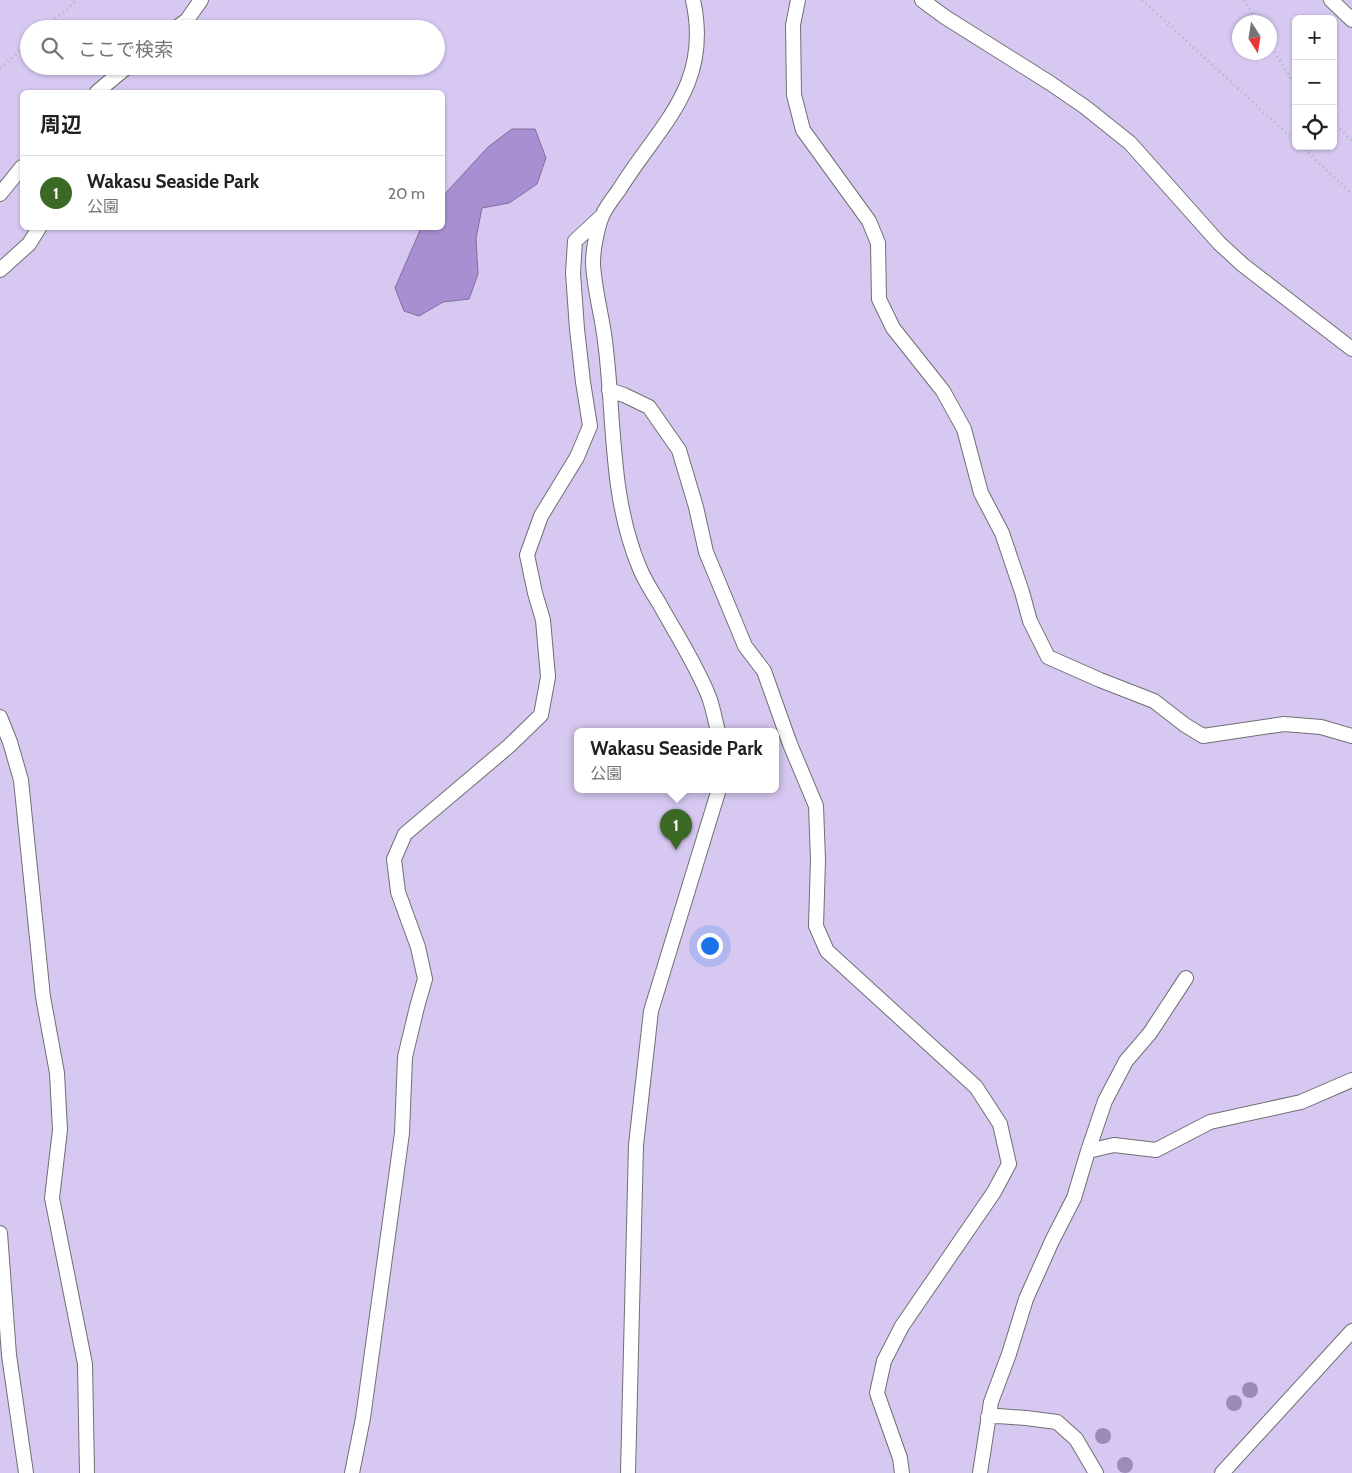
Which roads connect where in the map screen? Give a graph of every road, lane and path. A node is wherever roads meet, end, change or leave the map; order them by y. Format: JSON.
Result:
{"nodes":[{"id":1,"x":77,"y":0,"type":"edge"},
{"id":2,"x":202,"y":0,"type":"edge"},
{"id":3,"x":693,"y":0,"type":"edge"},
{"id":4,"x":798,"y":0,"type":"edge"},
{"id":5,"x":922,"y":0,"type":"edge"},
{"id":6,"x":1142,"y":0,"type":"edge"},
{"id":7,"x":1244,"y":0,"type":"edge"},
{"id":8,"x":1332,"y":0,"type":"edge"},
{"id":9,"x":1254,"y":15,"type":"edge"},
{"id":10,"x":54,"y":20,"type":"edge"},
{"id":11,"x":187,"y":20,"type":"edge"},
{"id":12,"x":1352,"y":20,"type":"edge"},
{"id":13,"x":20,"y":51,"type":"edge"},
{"id":14,"x":1277,"y":55,"type":"edge"},
{"id":15,"x":0,"y":68,"type":"edge"},
{"id":16,"x":118,"y":75,"type":"edge"},
{"id":17,"x":1292,"y":81,"type":"edge"},
{"id":18,"x":101,"y":90,"type":"edge"},
{"id":19,"x":1337,"y":126,"type":"edge"},
{"id":20,"x":1292,"y":138,"type":"edge"},
{"id":21,"x":1352,"y":141,"type":"edge"},
{"id":22,"x":1305,"y":150,"type":"edge"},
{"id":23,"x":20,"y":169,"type":"edge"},
{"id":24,"x":0,"y":194,"type":"edge"},
{"id":25,"x":1352,"y":194,"type":"edge"},
{"id":26,"x":602,"y":216,"type":"junction"},
{"id":27,"x":38,"y":230,"type":"edge"},
{"id":28,"x":0,"y":270,"type":"edge"},
{"id":29,"x":1352,"y":349,"type":"edge"},
{"id":30,"x":609,"y":390,"type":"junction"},
{"id":31,"x":0,"y":718,"type":"edge"},
{"id":32,"x":717,"y":728,"type":"edge"},
{"id":33,"x":1352,"y":736,"type":"edge"},
{"id":34,"x":717,"y":793,"type":"edge"},
{"id":35,"x":1186,"y":978,"type":"dead end"},
{"id":36,"x":1352,"y":1080,"type":"edge"},
{"id":37,"x":1088,"y":1151,"type":"junction"},
{"id":38,"x":0,"y":1233,"type":"edge"},
{"id":39,"x":1352,"y":1331,"type":"edge"},
{"id":40,"x":988,"y":1418,"type":"junction"},
{"id":41,"x":26,"y":1473,"type":"edge"},
{"id":42,"x":87,"y":1473,"type":"edge"},
{"id":43,"x":352,"y":1473,"type":"edge"},
{"id":44,"x":628,"y":1473,"type":"edge"},
{"id":45,"x":902,"y":1473,"type":"edge"},
{"id":46,"x":980,"y":1473,"type":"edge"},
{"id":47,"x":1096,"y":1473,"type":"edge"},
{"id":48,"x":1222,"y":1473,"type":"edge"}],
"edges":[{"from":1,"to":10,"type":"path"},
{"from":2,"to":11,"type":"lane"},
{"from":3,"to":26,"type":"lane"},
{"from":4,"to":33,"type":"lane"},
{"from":5,"to":29,"type":"lane"},
{"from":6,"to":20,"type":"path"},
{"from":7,"to":9,"type":"path"},
{"from":8,"to":12,"type":"lane"},
{"from":13,"to":15,"type":"path"},
{"from":14,"to":17,"type":"path"},
{"from":16,"to":18,"type":"lane"},
{"from":19,"to":21,"type":"path"},
{"from":22,"to":25,"type":"path"},
{"from":23,"to":24,"type":"lane"},
{"from":26,"to":30,"type":"lane"},
{"from":26,"to":43,"type":"lane"},
{"from":27,"to":28,"type":"lane"},
{"from":30,"to":32,"type":"lane"},
{"from":30,"to":45,"type":"lane"},
{"from":31,"to":42,"type":"lane"},
{"from":34,"to":44,"type":"lane"},
{"from":35,"to":37,"type":"lane"},
{"from":36,"to":37,"type":"lane"},
{"from":37,"to":40,"type":"lane"},
{"from":38,"to":41,"type":"lane"},
{"from":39,"to":48,"type":"lane"},
{"from":40,"to":46,"type":"lane"},
{"from":40,"to":47,"type":"lane"}]}
